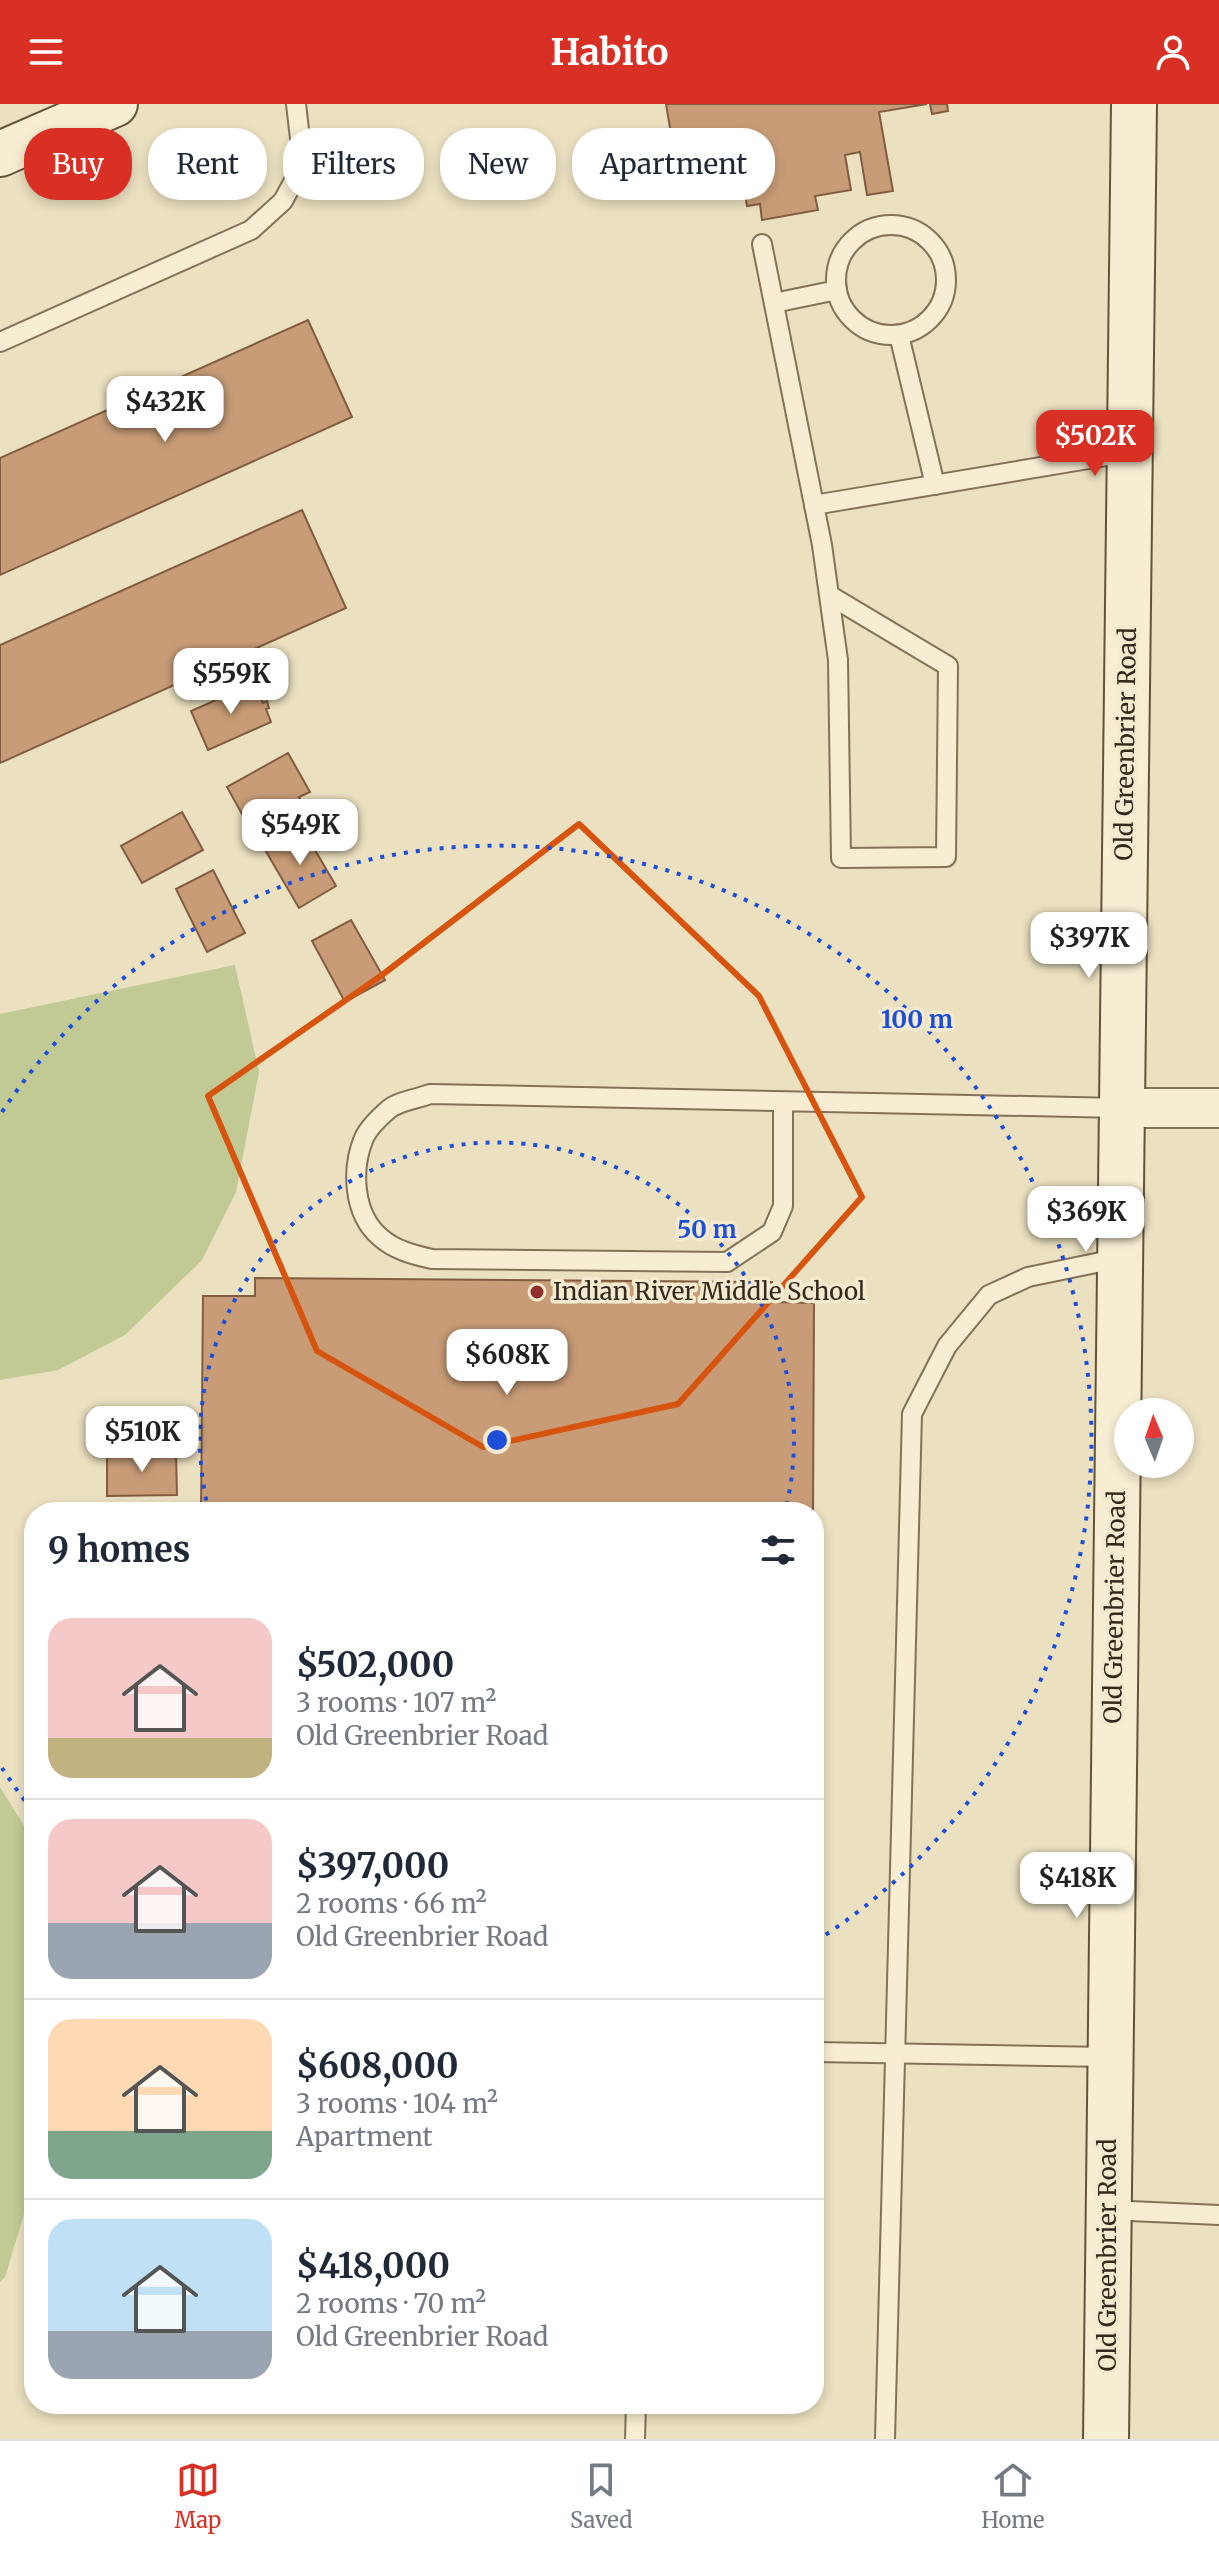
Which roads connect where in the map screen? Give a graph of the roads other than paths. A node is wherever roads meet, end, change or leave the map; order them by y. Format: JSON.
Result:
{"nodes":[{"id":1,"x":115,"y":104,"type":"edge"},
{"id":2,"x":296,"y":104,"type":"edge"},
{"id":3,"x":1134,"y":104,"type":"edge"},
{"id":4,"x":0,"y":154,"type":"edge"},
{"id":5,"x":762,"y":244,"type":"dead end"},
{"id":6,"x":837,"y":290,"type":"junction"},
{"id":7,"x":774,"y":303,"type":"junction"},
{"id":8,"x":899,"y":335,"type":"junction"},
{"id":9,"x":0,"y":342,"type":"edge"},
{"id":10,"x":1130,"y":452,"type":"junction"},
{"id":11,"x":935,"y":485,"type":"junction"},
{"id":12,"x":814,"y":505,"type":"junction"},
{"id":13,"x":829,"y":595,"type":"junction"},
{"id":14,"x":783,"y":1103,"type":"junction"},
{"id":15,"x":1121,"y":1108,"type":"junction"},
{"id":16,"x":1219,"y":1108,"type":"edge"},
{"id":17,"x":1120,"y":1258,"type":"junction"},
{"id":18,"x":824,"y":2052,"type":"edge"},
{"id":19,"x":897,"y":2053,"type":"junction"},
{"id":20,"x":1109,"y":2057,"type":"junction"},
{"id":21,"x":1108,"y":2210,"type":"junction"},
{"id":22,"x":1219,"y":2215,"type":"edge"},
{"id":23,"x":636,"y":2414,"type":"edge"},
{"id":24,"x":635,"y":2439,"type":"edge"},
{"id":25,"x":885,"y":2439,"type":"edge"},
{"id":26,"x":1106,"y":2439,"type":"edge"}],
"edges":[{"from":1,"to":4,"type":"street"},
{"from":2,"to":9,"type":"lane"},
{"from":3,"to":10,"type":"street","name":"Old Greenbrier Road"},
{"from":5,"to":7,"type":"lane"},
{"from":6,"to":7,"type":"lane"},
{"from":6,"to":8,"type":"lane"},
{"from":6,"to":8,"type":"lane"},
{"from":7,"to":12,"type":"lane"},
{"from":8,"to":11,"type":"lane"},
{"from":10,"to":11,"type":"lane"},
{"from":10,"to":15,"type":"street","name":"Old Greenbrier Road"},
{"from":11,"to":12,"type":"lane"},
{"from":12,"to":13,"type":"lane"},
{"from":13,"to":13,"type":"lane"},
{"from":14,"to":14,"type":"lane"},
{"from":14,"to":15,"type":"lane"},
{"from":15,"to":16,"type":"street"},
{"from":15,"to":17,"type":"street","name":"Old Greenbrier Road"},
{"from":17,"to":19,"type":"lane"},
{"from":17,"to":20,"type":"street","name":"Old Greenbrier Road"},
{"from":18,"to":19,"type":"lane"},
{"from":19,"to":20,"type":"lane"},
{"from":19,"to":25,"type":"lane"},
{"from":20,"to":21,"type":"street","name":"Old Greenbrier Road"},
{"from":21,"to":22,"type":"lane"},
{"from":21,"to":26,"type":"street","name":"Old Greenbrier Road"},
{"from":23,"to":24,"type":"lane"}]}
